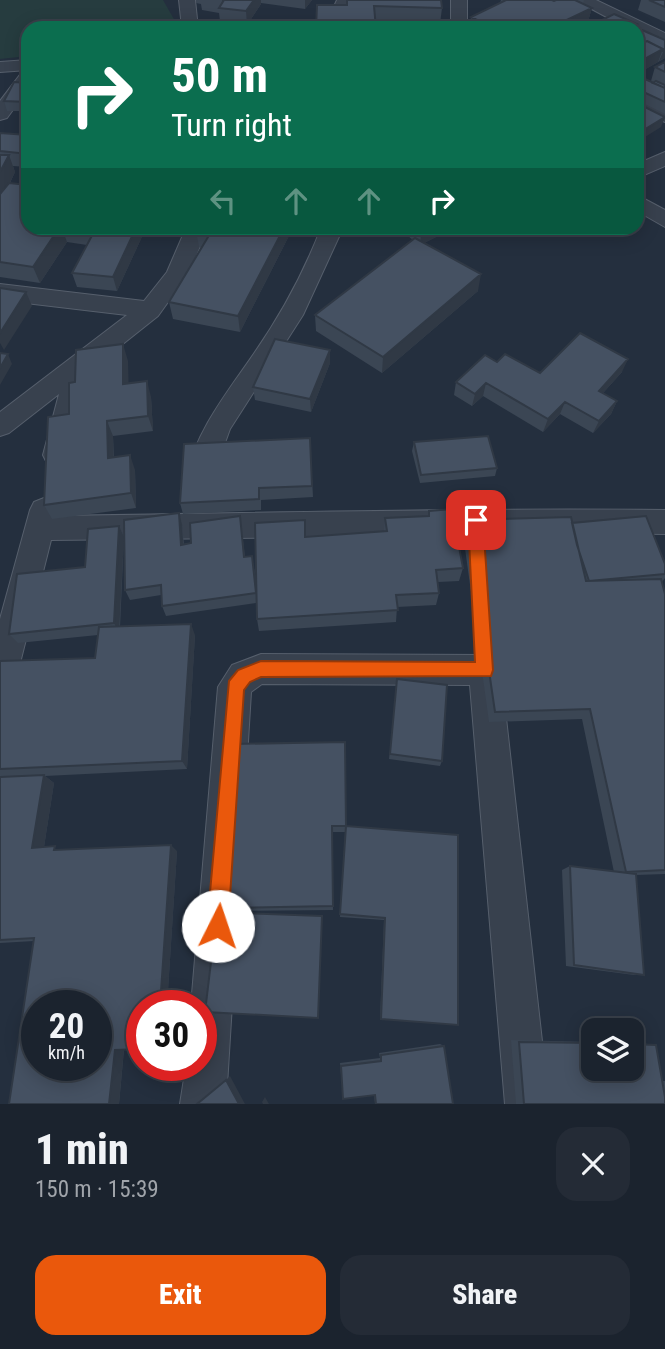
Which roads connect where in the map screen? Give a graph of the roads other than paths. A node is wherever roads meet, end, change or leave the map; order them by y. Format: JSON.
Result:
{"nodes":[{"id":1,"x":170,"y":0,"type":"edge"},
{"id":2,"x":345,"y":0,"type":"edge"},
{"id":3,"x":459,"y":0,"type":"edge"},
{"id":4,"x":583,"y":0,"type":"edge"},
{"id":5,"x":189,"y":15,"type":"edge"},
{"id":6,"x":335,"y":21,"type":"edge"},
{"id":7,"x":459,"y":21,"type":"edge"},
{"id":8,"x":625,"y":21,"type":"edge"},
{"id":9,"x":644,"y":30,"type":"edge"},
{"id":10,"x":665,"y":40,"type":"edge"},
{"id":11,"x":21,"y":66,"type":"edge"},
{"id":12,"x":0,"y":67,"type":"edge"},
{"id":13,"x":21,"y":86,"type":"edge"},
{"id":14,"x":656,"y":86,"type":"edge"},
{"id":15,"x":644,"y":94,"type":"edge"},
{"id":16,"x":644,"y":103,"type":"edge"},
{"id":17,"x":0,"y":114,"type":"edge"},
{"id":18,"x":665,"y":116,"type":"edge"},
{"id":19,"x":665,"y":158,"type":"edge"},
{"id":20,"x":644,"y":168,"type":"edge"},
{"id":21,"x":644,"y":206,"type":"edge"},
{"id":22,"x":665,"y":220,"type":"edge"},
{"id":23,"x":194,"y":235,"type":"edge"},
{"id":24,"x":330,"y":235,"type":"edge"},
{"id":25,"x":0,"y":292,"type":"edge"},
{"id":26,"x":150,"y":310,"type":"junction"},
{"id":27,"x":78,"y":368,"type":"junction"},
{"id":28,"x":0,"y":426,"type":"edge"},
{"id":29,"x":665,"y":522,"type":"edge"},
{"id":30,"x":40,"y":527,"type":"junction"},
{"id":31,"x":192,"y":527,"type":"junction"},
{"id":32,"x":0,"y":679,"type":"edge"},
{"id":33,"x":202,"y":1104,"type":"edge"},
{"id":34,"x":527,"y":1104,"type":"edge"}],
"edges":[{"from":1,"to":5,"type":"street"},
{"from":2,"to":6,"type":"street"},
{"from":3,"to":7,"type":"street"},
{"from":4,"to":8,"type":"street"},
{"from":9,"to":10,"type":"street"},
{"from":11,"to":12,"type":"street"},
{"from":13,"to":17,"type":"street"},
{"from":14,"to":15,"type":"street"},
{"from":16,"to":18,"type":"street"},
{"from":19,"to":20,"type":"street"},
{"from":21,"to":22,"type":"street"},
{"from":23,"to":26,"type":"street"},
{"from":24,"to":31,"type":"street"},
{"from":25,"to":26,"type":"street"},
{"from":26,"to":27,"type":"street"},
{"from":27,"to":28,"type":"street"},
{"from":27,"to":30,"type":"street"},
{"from":29,"to":31,"type":"street"},
{"from":30,"to":31,"type":"street"},
{"from":30,"to":32,"type":"street"},
{"from":33,"to":34,"type":"street"}]}
